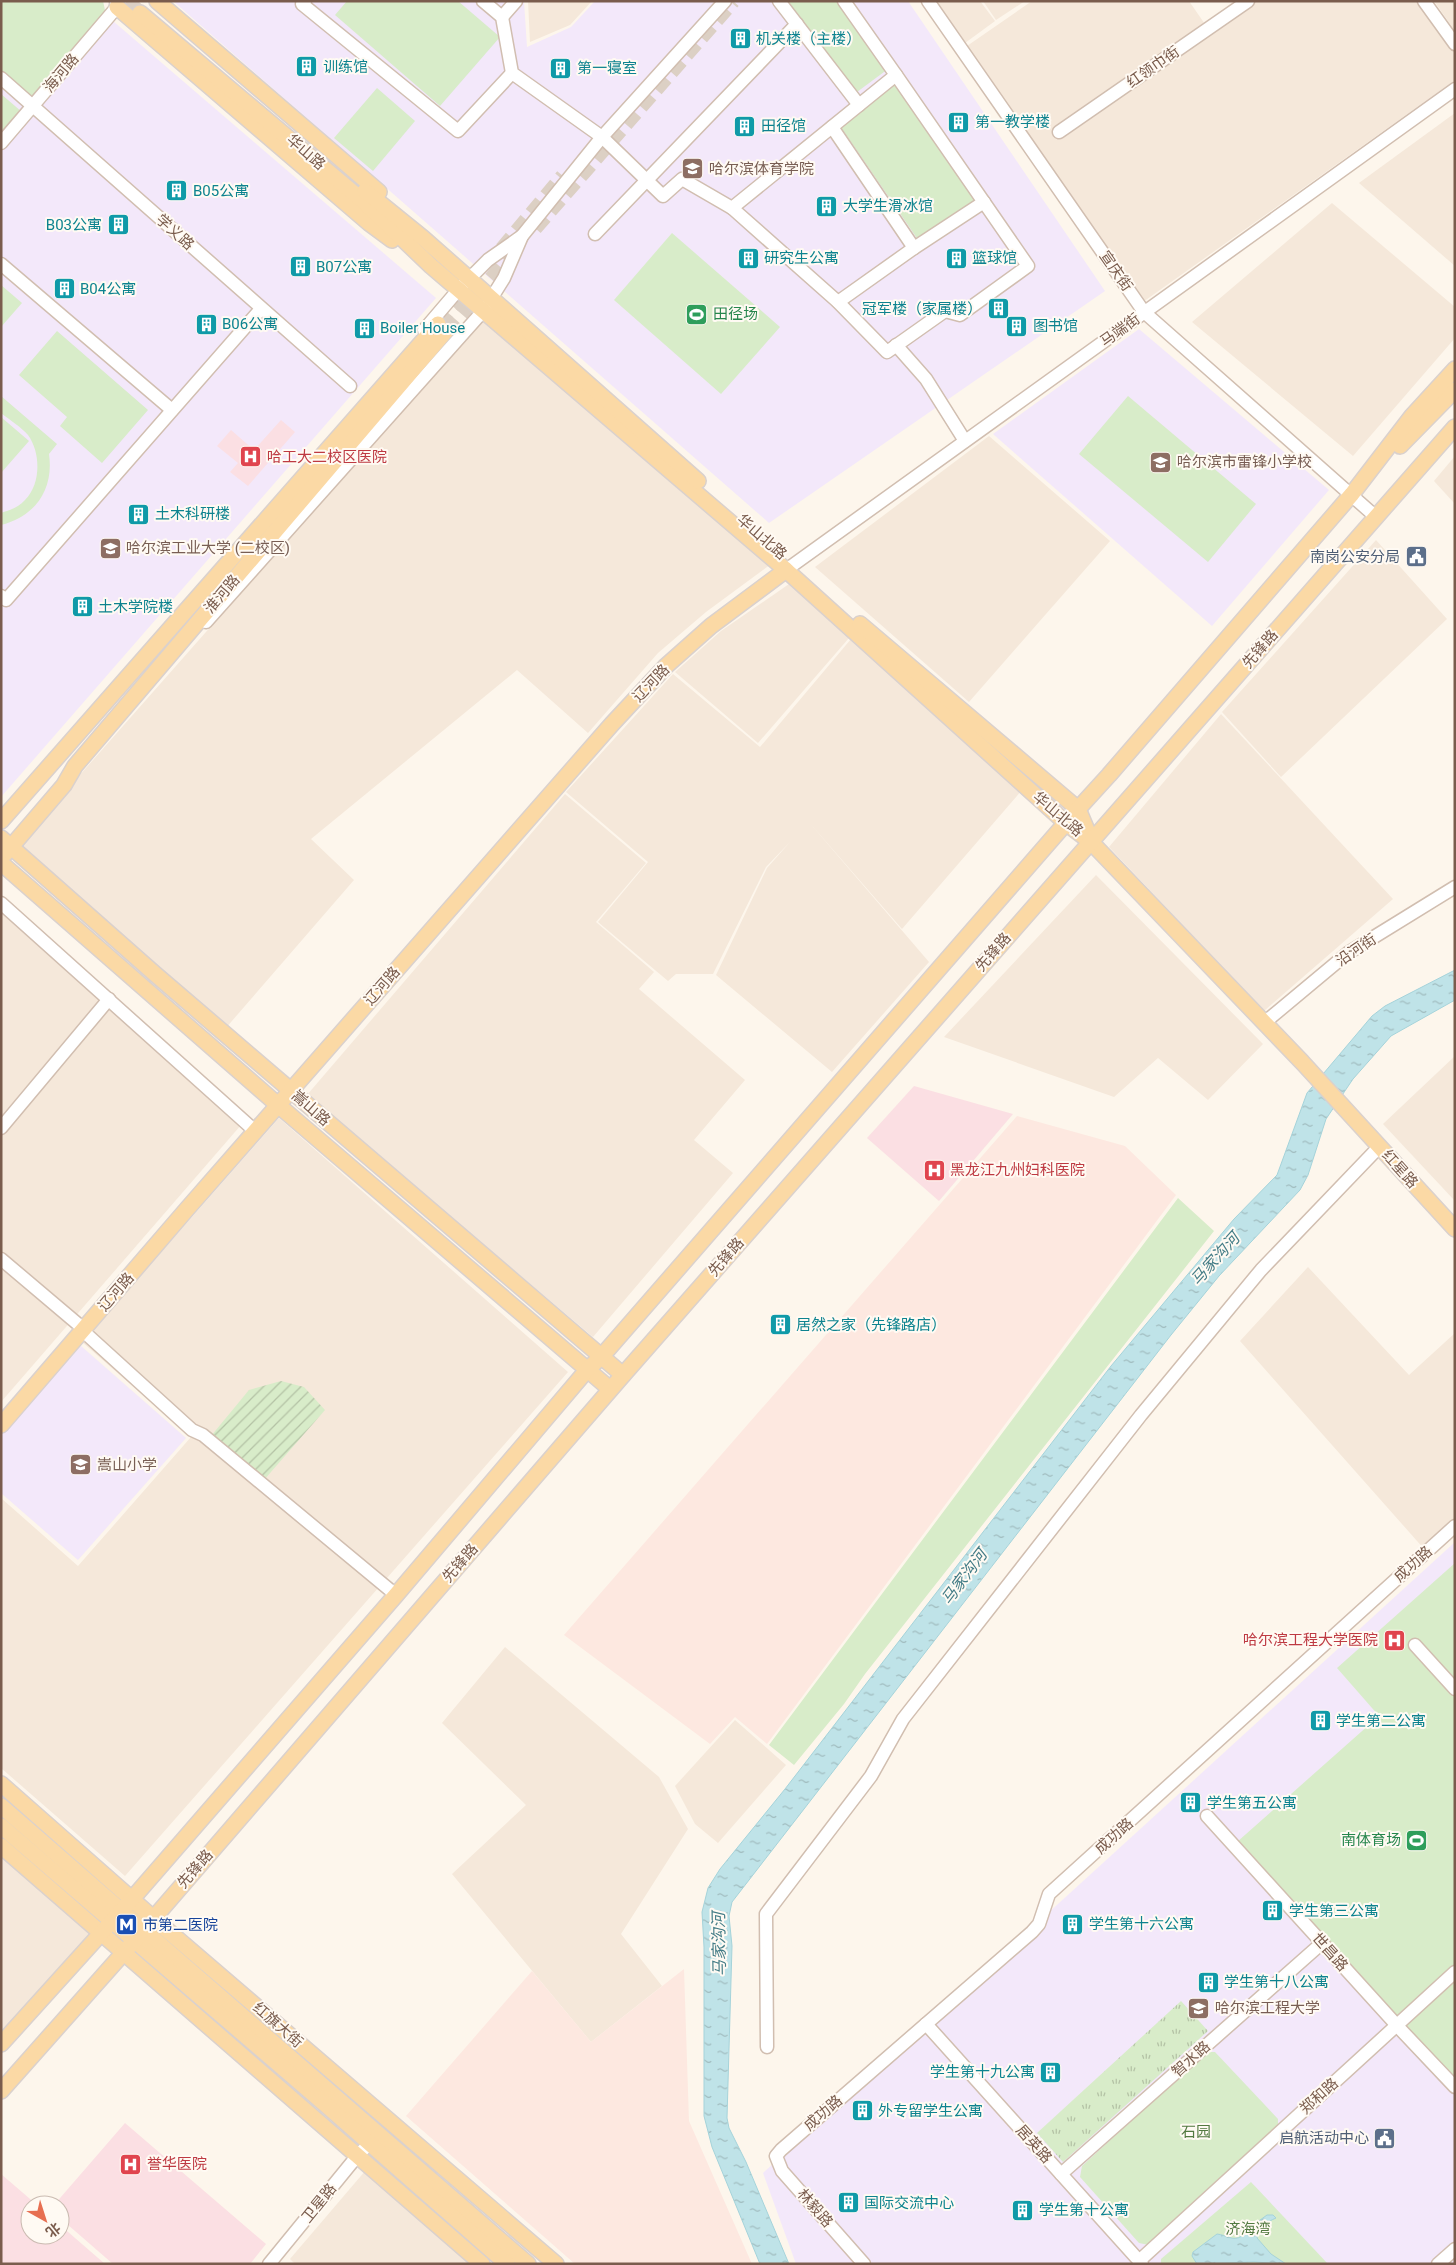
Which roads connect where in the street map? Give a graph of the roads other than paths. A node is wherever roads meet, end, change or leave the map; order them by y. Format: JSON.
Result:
{"nodes":[{"id":1,"x":305,"y":1,"type":"edge"},
{"id":2,"x":483,"y":1,"type":"edge"},
{"id":3,"x":516,"y":1,"type":"edge"},
{"id":4,"x":725,"y":1,"type":"edge"},
{"id":5,"x":779,"y":1,"type":"edge"},
{"id":6,"x":844,"y":1,"type":"edge"},
{"id":7,"x":928,"y":1,"type":"edge"},
{"id":8,"x":1248,"y":1,"type":"edge"},
{"id":9,"x":1424,"y":1,"type":"edge"},
{"id":10,"x":116,"y":4,"type":"edge"},
{"id":11,"x":148,"y":6,"type":"edge"},
{"id":12,"x":502,"y":17,"type":"junction"},
{"id":13,"x":797,"y":24,"type":"junction"},
{"id":14,"x":1455,"y":44,"type":"edge"},
{"id":15,"x":512,"y":73,"type":"junction"},
{"id":16,"x":896,"y":75,"type":"junction"},
{"id":17,"x":1,"y":78,"type":"edge"},
{"id":18,"x":1455,"y":89,"type":"edge"},
{"id":19,"x":859,"y":105,"type":"junction"},
{"id":20,"x":34,"y":106,"type":"junction"},
{"id":21,"x":832,"y":127,"type":"junction"},
{"id":22,"x":1059,"y":132,"type":"dead end"},
{"id":23,"x":602,"y":137,"type":"junction"},
{"id":24,"x":1,"y":142,"type":"edge"},
{"id":25,"x":646,"y":181,"type":"junction"},
{"id":26,"x":984,"y":202,"type":"junction"},
{"id":27,"x":732,"y":208,"type":"junction"},
{"id":28,"x":596,"y":234,"type":"dead end"},
{"id":29,"x":522,"y":236,"type":"junction"},
{"id":30,"x":914,"y":248,"type":"junction"},
{"id":31,"x":1,"y":264,"type":"edge"},
{"id":32,"x":432,"y":266,"type":"junction"},
{"id":33,"x":467,"y":288,"type":"junction"},
{"id":34,"x":838,"y":302,"type":"junction"},
{"id":35,"x":487,"y":305,"type":"junction"},
{"id":36,"x":261,"y":309,"type":"junction"},
{"id":37,"x":1144,"y":312,"type":"junction"},
{"id":38,"x":896,"y":345,"type":"junction"},
{"id":39,"x":1455,"y":369,"type":"edge"},
{"id":40,"x":350,"y":386,"type":"dead end"},
{"id":41,"x":1455,"y":390,"type":"edge"},
{"id":42,"x":172,"y":410,"type":"junction"},
{"id":43,"x":1455,"y":427,"type":"edge"},
{"id":44,"x":965,"y":442,"type":"junction"},
{"id":45,"x":1352,"y":494,"type":"junction"},
{"id":46,"x":1376,"y":517,"type":"junction"},
{"id":47,"x":786,"y":567,"type":"junction"},
{"id":48,"x":1,"y":596,"type":"edge"},
{"id":49,"x":147,"y":656,"type":"junction"},
{"id":50,"x":159,"y":667,"type":"junction"},
{"id":51,"x":1078,"y":809,"type":"junction"},
{"id":52,"x":1,"y":821,"type":"edge"},
{"id":53,"x":1066,"y":823,"type":"junction"},
{"id":54,"x":6,"y":842,"type":"edge"},
{"id":55,"x":1092,"y":842,"type":"junction"},
{"id":56,"x":1,"y":861,"type":"edge"},
{"id":57,"x":1455,"y":887,"type":"edge"},
{"id":58,"x":1,"y":903,"type":"edge"},
{"id":59,"x":109,"y":999,"type":"junction"},
{"id":60,"x":1264,"y":1023,"type":"junction"},
{"id":61,"x":288,"y":1088,"type":"junction"},
{"id":62,"x":275,"y":1102,"type":"junction"},
{"id":63,"x":1,"y":1128,"type":"edge"},
{"id":64,"x":252,"y":1128,"type":"junction"},
{"id":65,"x":1379,"y":1146,"type":"junction"},
{"id":66,"x":1455,"y":1229,"type":"edge"},
{"id":67,"x":1,"y":1259,"type":"edge"},
{"id":68,"x":81,"y":1328,"type":"junction"},
{"id":69,"x":602,"y":1356,"type":"junction"},
{"id":70,"x":587,"y":1370,"type":"junction"},
{"id":71,"x":623,"y":1375,"type":"junction"},
{"id":72,"x":610,"y":1389,"type":"junction"},
{"id":73,"x":1,"y":1415,"type":"edge"},
{"id":74,"x":1,"y":1425,"type":"edge"},
{"id":75,"x":1455,"y":1526,"type":"edge"},
{"id":76,"x":396,"y":1595,"type":"junction"},
{"id":77,"x":1415,"y":1646,"type":"dead end"},
{"id":78,"x":1455,"y":1689,"type":"edge"},
{"id":79,"x":1,"y":1784,"type":"edge"},
{"id":80,"x":1,"y":1806,"type":"edge"},
{"id":81,"x":1207,"y":1816,"type":"dead end"},
{"id":82,"x":1,"y":1826,"type":"edge"},
{"id":83,"x":1,"y":1846,"type":"edge"},
{"id":84,"x":132,"y":1899,"type":"junction"},
{"id":85,"x":116,"y":1916,"type":"junction"},
{"id":86,"x":144,"y":1929,"type":"junction"},
{"id":87,"x":102,"y":1933,"type":"junction"},
{"id":88,"x":1322,"y":1943,"type":"junction"},
{"id":89,"x":122,"y":1953,"type":"junction"},
{"id":90,"x":1455,"y":1972,"type":"edge"},
{"id":91,"x":926,"y":2024,"type":"junction"},
{"id":92,"x":1397,"y":2026,"type":"junction"},
{"id":93,"x":2,"y":2041,"type":"edge"},
{"id":94,"x":767,"y":2047,"type":"dead end"},
{"id":95,"x":1455,"y":2086,"type":"edge"},
{"id":96,"x":1,"y":2091,"type":"edge"},
{"id":97,"x":370,"y":2144,"type":"junction"},
{"id":98,"x":781,"y":2150,"type":"joint"},
{"id":99,"x":358,"y":2155,"type":"junction"},
{"id":100,"x":1061,"y":2174,"type":"junction"},
{"id":101,"x":1455,"y":2249,"type":"edge"},
{"id":102,"x":1141,"y":2262,"type":"edge"},
{"id":103,"x":269,"y":2264,"type":"edge"},
{"id":104,"x":482,"y":2264,"type":"edge"},
{"id":105,"x":507,"y":2264,"type":"edge"},
{"id":106,"x":528,"y":2264,"type":"edge"},
{"id":107,"x":556,"y":2264,"type":"edge"},
{"id":108,"x":864,"y":2264,"type":"edge"},
{"id":109,"x":1438,"y":2264,"type":"edge"}],
"edges":[{"from":1,"to":15,"type":"street"},
{"from":2,"to":12,"type":"street"},
{"from":3,"to":12,"type":"street"},
{"from":4,"to":23,"type":"street"},
{"from":5,"to":13,"type":"street"},
{"from":6,"to":16,"type":"street"},
{"from":7,"to":37,"type":"street","name":"宣庆街"},
{"from":8,"to":22,"type":"street","name":"红领巾街"},
{"from":9,"to":14,"type":"street"},
{"from":10,"to":20,"type":"street","name":"海河路"},
{"from":10,"to":32,"type":"main road"},
{"from":11,"to":32,"type":"main road","name":"华山路"},
{"from":11,"to":33,"type":"main road"},
{"from":12,"to":15,"type":"street"},
{"from":13,"to":19,"type":"street"},
{"from":13,"to":25,"type":"street"},
{"from":15,"to":23,"type":"street"},
{"from":16,"to":19,"type":"street"},
{"from":16,"to":26,"type":"street"},
{"from":17,"to":20,"type":"street","name":"学义路"},
{"from":18,"to":37,"type":"street","name":"马端街"},
{"from":19,"to":21,"type":"street"},
{"from":20,"to":24,"type":"street","name":"海河路"},
{"from":20,"to":36,"type":"street","name":"学义路"},
{"from":21,"to":27,"type":"street"},
{"from":21,"to":30,"type":"street"},
{"from":23,"to":25,"type":"street"},
{"from":23,"to":29,"type":"street"},
{"from":25,"to":27,"type":"street"},
{"from":25,"to":28,"type":"street"},
{"from":26,"to":30,"type":"street"},
{"from":26,"to":38,"type":"street"},
{"from":27,"to":34,"type":"street"},
{"from":29,"to":33,"type":"street"},
{"from":29,"to":35,"type":"street"},
{"from":30,"to":34,"type":"street"},
{"from":31,"to":42,"type":"street"},
{"from":32,"to":33,"type":"main road","name":"华山路"},
{"from":33,"to":35,"type":"main road","name":"华山北路"},
{"from":33,"to":49,"type":"street"},
{"from":34,"to":38,"type":"street"},
{"from":35,"to":47,"type":"main road","name":"华山北路"},
{"from":35,"to":50,"type":"street"},
{"from":36,"to":40,"type":"street","name":"学义路"},
{"from":36,"to":42,"type":"street"},
{"from":37,"to":44,"type":"street","name":"马端街"},
{"from":37,"to":45,"type":"street","name":"宣庆街"},
{"from":38,"to":44,"type":"street"},
{"from":39,"to":45,"type":"main road","name":"先锋路"},
{"from":41,"to":45,"type":"main road"},
{"from":42,"to":48,"type":"street"},
{"from":43,"to":46,"type":"main road","name":"先锋路"},
{"from":44,"to":47,"type":"street","name":"马端街"},
{"from":45,"to":46,"type":"street","name":"宣庆街"},
{"from":45,"to":51,"type":"main road","name":"先锋路"},
{"from":46,"to":55,"type":"main road","name":"先锋路"},
{"from":47,"to":51,"type":"main road","name":"华山北路"},
{"from":47,"to":53,"type":"main road","name":"华山北路"},
{"from":47,"to":61,"type":"main road","name":"辽河路"},
{"from":49,"to":50,"type":"main road","name":"淮河路"},
{"from":49,"to":52,"type":"main road","name":"淮河路"},
{"from":50,"to":54,"type":"main road","name":"淮河路"},
{"from":51,"to":53,"type":"main road","name":"先锋路"},
{"from":51,"to":55,"type":"main road","name":"华山北路"},
{"from":53,"to":55,"type":"main road","name":"华山北路"},
{"from":53,"to":69,"type":"main road","name":"先锋路"},
{"from":54,"to":56,"type":"main road","name":"淮河路"},
{"from":54,"to":61,"type":"main road","name":"嵩山路"},
{"from":55,"to":60,"type":"main road","name":"红星路"},
{"from":55,"to":71,"type":"main road","name":"先锋路"},
{"from":56,"to":62,"type":"main road","name":"嵩山路"},
{"from":57,"to":60,"type":"street","name":"沿河街"},
{"from":58,"to":59,"type":"street"},
{"from":59,"to":63,"type":"street"},
{"from":59,"to":64,"type":"street"},
{"from":60,"to":65,"type":"main road","name":"红星路"},
{"from":61,"to":62,"type":"main road","name":"辽河路"},
{"from":61,"to":69,"type":"main road","name":"嵩山路"},
{"from":62,"to":64,"type":"main road","name":"辽河路"},
{"from":62,"to":70,"type":"main road","name":"嵩山路"},
{"from":64,"to":68,"type":"main road","name":"辽河路"},
{"from":65,"to":66,"type":"main road","name":"红星路"},
{"from":65,"to":94,"type":"street"},
{"from":67,"to":68,"type":"street"},
{"from":68,"to":73,"type":"main road","name":"辽河路"},
{"from":68,"to":74,"type":"main road","name":"辽河路"},
{"from":68,"to":76,"type":"street"},
{"from":69,"to":70,"type":"main road","name":"先锋路"},
{"from":69,"to":71,"type":"main road","name":"嵩山路"},
{"from":70,"to":72,"type":"main road","name":"嵩山路"},
{"from":70,"to":76,"type":"main road","name":"先锋路"},
{"from":71,"to":72,"type":"main road","name":"先锋路"},
{"from":72,"to":86,"type":"main road","name":"先锋路"},
{"from":75,"to":91,"type":"street","name":"成功路"},
{"from":76,"to":84,"type":"main road","name":"先锋路"},
{"from":77,"to":78,"type":"street"},
{"from":79,"to":84,"type":"main road","name":"红旗大街"},
{"from":80,"to":85,"type":"main road","name":"红旗大街"},
{"from":81,"to":88,"type":"street","name":"世昌路"},
{"from":82,"to":85,"type":"main road","name":"红旗大街"},
{"from":83,"to":87,"type":"main road"},
{"from":84,"to":85,"type":"main road","name":"先锋路"},
{"from":84,"to":86,"type":"main road","name":"红旗大街"},
{"from":85,"to":86,"type":"main road","name":"红旗大街"},
{"from":85,"to":87,"type":"main road","name":"先锋路"},
{"from":86,"to":89,"type":"main road","name":"先锋路"},
{"from":86,"to":97,"type":"main road","name":"红旗大街"},
{"from":86,"to":106,"type":"main road","name":"红旗大街"},
{"from":86,"to":107,"type":"main road","name":"红旗大街"},
{"from":87,"to":89,"type":"main road"},
{"from":87,"to":93,"type":"main road","name":"先锋路"},
{"from":88,"to":92,"type":"street","name":"世昌路"},
{"from":88,"to":100,"type":"street","name":"智水路"},
{"from":89,"to":96,"type":"main road","name":"先锋路"},
{"from":89,"to":99,"type":"main road"},
{"from":90,"to":92,"type":"street","name":"郑和路"},
{"from":91,"to":98,"type":"street","name":"成功路"},
{"from":91,"to":100,"type":"street","name":"居英路"},
{"from":92,"to":95,"type":"street","name":"世昌路"},
{"from":92,"to":102,"type":"street","name":"郑和路"},
{"from":97,"to":99,"type":"street","name":"卫星路"},
{"from":97,"to":105,"type":"main road","name":"红旗大街"},
{"from":98,"to":108,"type":"street","name":"林毅路"},
{"from":99,"to":103,"type":"street","name":"卫星路"},
{"from":99,"to":104,"type":"main road"},
{"from":100,"to":102,"type":"street","name":"居英路"},
{"from":101,"to":109,"type":"street"}]}
